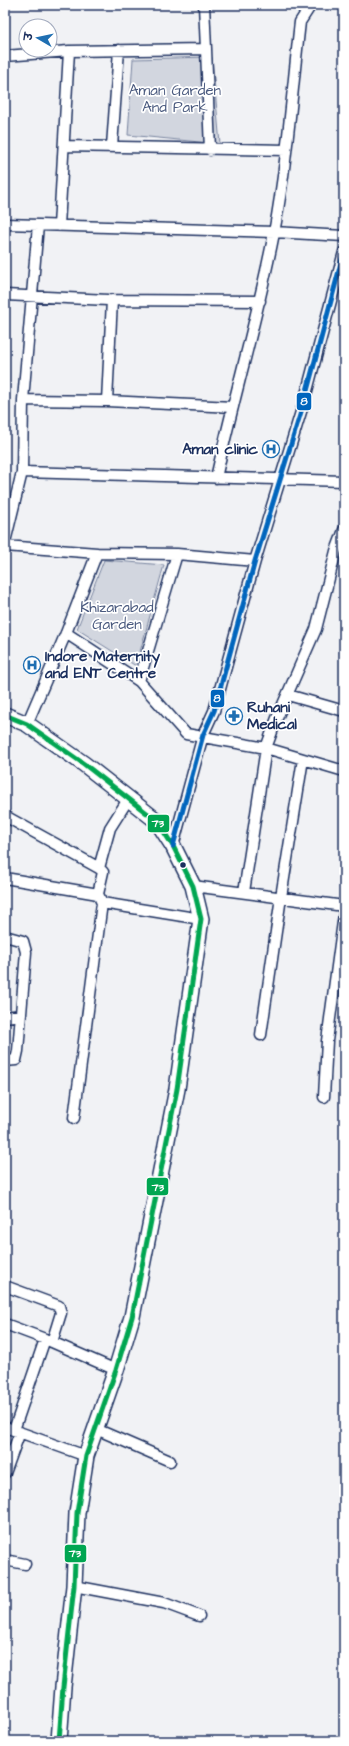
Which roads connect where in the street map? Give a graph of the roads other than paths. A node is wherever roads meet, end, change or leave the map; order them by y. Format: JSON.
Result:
{"nodes":[{"id":1,"x":204,"y":5,"type":"edge"},
{"id":2,"x":311,"y":5,"type":"edge"},
{"id":3,"x":206,"y":49,"type":"junction"},
{"id":4,"x":119,"y":50,"type":"junction"},
{"id":5,"x":69,"y":51,"type":"junction"},
{"id":6,"x":5,"y":56,"type":"edge"},
{"id":7,"x":64,"y":146,"type":"junction"},
{"id":8,"x":112,"y":146,"type":"junction"},
{"id":9,"x":210,"y":150,"type":"junction"},
{"id":10,"x":286,"y":150,"type":"junction"},
{"id":11,"x":5,"y":224,"type":"edge"},
{"id":12,"x":38,"y":225,"type":"junction"},
{"id":13,"x":59,"y":226,"type":"junction"},
{"id":14,"x":274,"y":232,"type":"junction"},
{"id":15,"x":344,"y":236,"type":"edge"},
{"id":16,"x":344,"y":252,"type":"edge"},
{"id":17,"x":5,"y":295,"type":"edge"},
{"id":18,"x":33,"y":295,"type":"junction"},
{"id":19,"x":112,"y":300,"type":"junction"},
{"id":20,"x":260,"y":301,"type":"junction"},
{"id":21,"x":23,"y":400,"type":"junction"},
{"id":22,"x":107,"y":401,"type":"junction"},
{"id":23,"x":233,"y":408,"type":"junction"},
{"id":24,"x":22,"y":472,"type":"junction"},
{"id":25,"x":216,"y":478,"type":"junction"},
{"id":26,"x":281,"y":479,"type":"junction"},
{"id":27,"x":344,"y":480,"type":"edge"},
{"id":28,"x":344,"y":530,"type":"edge"},
{"id":29,"x":5,"y":542,"type":"edge"},
{"id":30,"x":5,"y":546,"type":"edge"},
{"id":31,"x":340,"y":552,"type":"edge"},
{"id":32,"x":97,"y":553,"type":"junction"},
{"id":33,"x":177,"y":554,"type":"junction"},
{"id":34,"x":255,"y":560,"type":"junction"},
{"id":35,"x":66,"y":633,"type":"junction"},
{"id":36,"x":139,"y":681,"type":"junction"},
{"id":37,"x":288,"y":695,"type":"junction"},
{"id":38,"x":344,"y":711,"type":"edge"},
{"id":39,"x":5,"y":715,"type":"edge"},
{"id":40,"x":27,"y":724,"type":"junction"},
{"id":41,"x":203,"y":736,"type":"junction"},
{"id":42,"x":266,"y":748,"type":"junction"},
{"id":43,"x":303,"y":759,"type":"junction"},
{"id":44,"x":344,"y":771,"type":"edge"},
{"id":45,"x":129,"y":798,"type":"junction"},
{"id":46,"x":5,"y":816,"type":"edge"},
{"id":47,"x":173,"y":846,"type":"junction"},
{"id":48,"x":99,"y":868,"type":"junction"},
{"id":49,"x":5,"y":878,"type":"edge"},
{"id":50,"x":193,"y":886,"type":"junction"},
{"id":51,"x":244,"y":892,"type":"junction"},
{"id":52,"x":280,"y":897,"type":"junction"},
{"id":53,"x":100,"y":898,"type":"junction"},
{"id":54,"x":344,"y":906,"type":"edge"},
{"id":55,"x":344,"y":914,"type":"edge"},
{"id":56,"x":201,"y":919,"type":"junction"},
{"id":57,"x":5,"y":936,"type":"edge"},
{"id":58,"x":21,"y":1016,"type":"junction"},
{"id":59,"x":5,"y":1017,"type":"edge"},
{"id":60,"x":261,"y":1035,"type":"dead end"},
{"id":61,"x":5,"y":1061,"type":"edge"},
{"id":62,"x":324,"y":1097,"type":"dead end"},
{"id":63,"x":74,"y":1118,"type":"dead end"},
{"id":64,"x":5,"y":1286,"type":"edge"},
{"id":65,"x":5,"y":1324,"type":"edge"},
{"id":66,"x":48,"y":1340,"type":"junction"},
{"id":67,"x":116,"y":1370,"type":"junction"},
{"id":68,"x":96,"y":1428,"type":"junction"},
{"id":69,"x":13,"y":1429,"type":"edge"},
{"id":70,"x":86,"y":1456,"type":"junction"},
{"id":71,"x":170,"y":1461,"type":"dead end"},
{"id":72,"x":5,"y":1473,"type":"edge"},
{"id":73,"x":5,"y":1560,"type":"edge"},
{"id":74,"x":25,"y":1564,"type":"dead end"},
{"id":75,"x":74,"y":1586,"type":"junction"},
{"id":76,"x":199,"y":1616,"type":"dead end"},
{"id":77,"x":59,"y":1741,"type":"edge"}],
"edges":[{"from":1,"to":3,"type":"street"},
{"from":2,"to":10,"type":"street"},
{"from":3,"to":4,"type":"street"},
{"from":3,"to":9,"type":"street"},
{"from":4,"to":5,"type":"street"},
{"from":4,"to":8,"type":"street"},
{"from":5,"to":6,"type":"street"},
{"from":5,"to":7,"type":"street"},
{"from":7,"to":8,"type":"street"},
{"from":7,"to":13,"type":"street"},
{"from":8,"to":9,"type":"street"},
{"from":9,"to":10,"type":"street"},
{"from":10,"to":14,"type":"street"},
{"from":11,"to":12,"type":"street"},
{"from":12,"to":13,"type":"street"},
{"from":12,"to":18,"type":"street"},
{"from":13,"to":14,"type":"street"},
{"from":14,"to":15,"type":"street"},
{"from":14,"to":20,"type":"street"},
{"from":16,"to":26,"type":"street"},
{"from":17,"to":18,"type":"street"},
{"from":18,"to":19,"type":"street"},
{"from":18,"to":21,"type":"street"},
{"from":19,"to":20,"type":"street"},
{"from":19,"to":22,"type":"street"},
{"from":20,"to":23,"type":"street"},
{"from":21,"to":22,"type":"street"},
{"from":21,"to":24,"type":"street"},
{"from":22,"to":23,"type":"street"},
{"from":23,"to":25,"type":"street"},
{"from":24,"to":25,"type":"street"},
{"from":24,"to":29,"type":"street"},
{"from":25,"to":26,"type":"street"},
{"from":26,"to":27,"type":"street"},
{"from":26,"to":34,"type":"street"},
{"from":28,"to":31,"type":"street"},
{"from":30,"to":32,"type":"street"},
{"from":31,"to":37,"type":"street"},
{"from":32,"to":33,"type":"street"},
{"from":32,"to":35,"type":"street"},
{"from":33,"to":34,"type":"street"},
{"from":33,"to":36,"type":"street"},
{"from":34,"to":41,"type":"street"},
{"from":35,"to":36,"type":"street"},
{"from":35,"to":40,"type":"street"},
{"from":36,"to":41,"type":"street"},
{"from":37,"to":38,"type":"street"},
{"from":37,"to":42,"type":"street"},
{"from":39,"to":40,"type":"main road"},
{"from":40,"to":45,"type":"main road"},
{"from":41,"to":42,"type":"street"},
{"from":41,"to":47,"type":"street"},
{"from":42,"to":43,"type":"street"},
{"from":42,"to":51,"type":"street"},
{"from":43,"to":44,"type":"street"},
{"from":43,"to":52,"type":"street"},
{"from":45,"to":47,"type":"main road"},
{"from":45,"to":48,"type":"street"},
{"from":46,"to":48,"type":"street"},
{"from":47,"to":50,"type":"main road"},
{"from":48,"to":53,"type":"street"},
{"from":49,"to":53,"type":"street"},
{"from":50,"to":51,"type":"street"},
{"from":50,"to":56,"type":"main road"},
{"from":51,"to":52,"type":"street"},
{"from":52,"to":54,"type":"street"},
{"from":52,"to":60,"type":"street"},
{"from":53,"to":56,"type":"street"},
{"from":53,"to":63,"type":"street"},
{"from":55,"to":62,"type":"street"},
{"from":56,"to":67,"type":"main road"},
{"from":57,"to":58,"type":"street"},
{"from":58,"to":59,"type":"street"},
{"from":58,"to":61,"type":"street"},
{"from":64,"to":66,"type":"street"},
{"from":65,"to":66,"type":"street"},
{"from":66,"to":67,"type":"street"},
{"from":66,"to":69,"type":"street"},
{"from":67,"to":68,"type":"main road"},
{"from":68,"to":70,"type":"main road"},
{"from":68,"to":71,"type":"street"},
{"from":69,"to":70,"type":"street"},
{"from":69,"to":72,"type":"street"},
{"from":70,"to":75,"type":"main road"},
{"from":73,"to":74,"type":"street"},
{"from":75,"to":76,"type":"street"},
{"from":75,"to":77,"type":"main road"}]}
